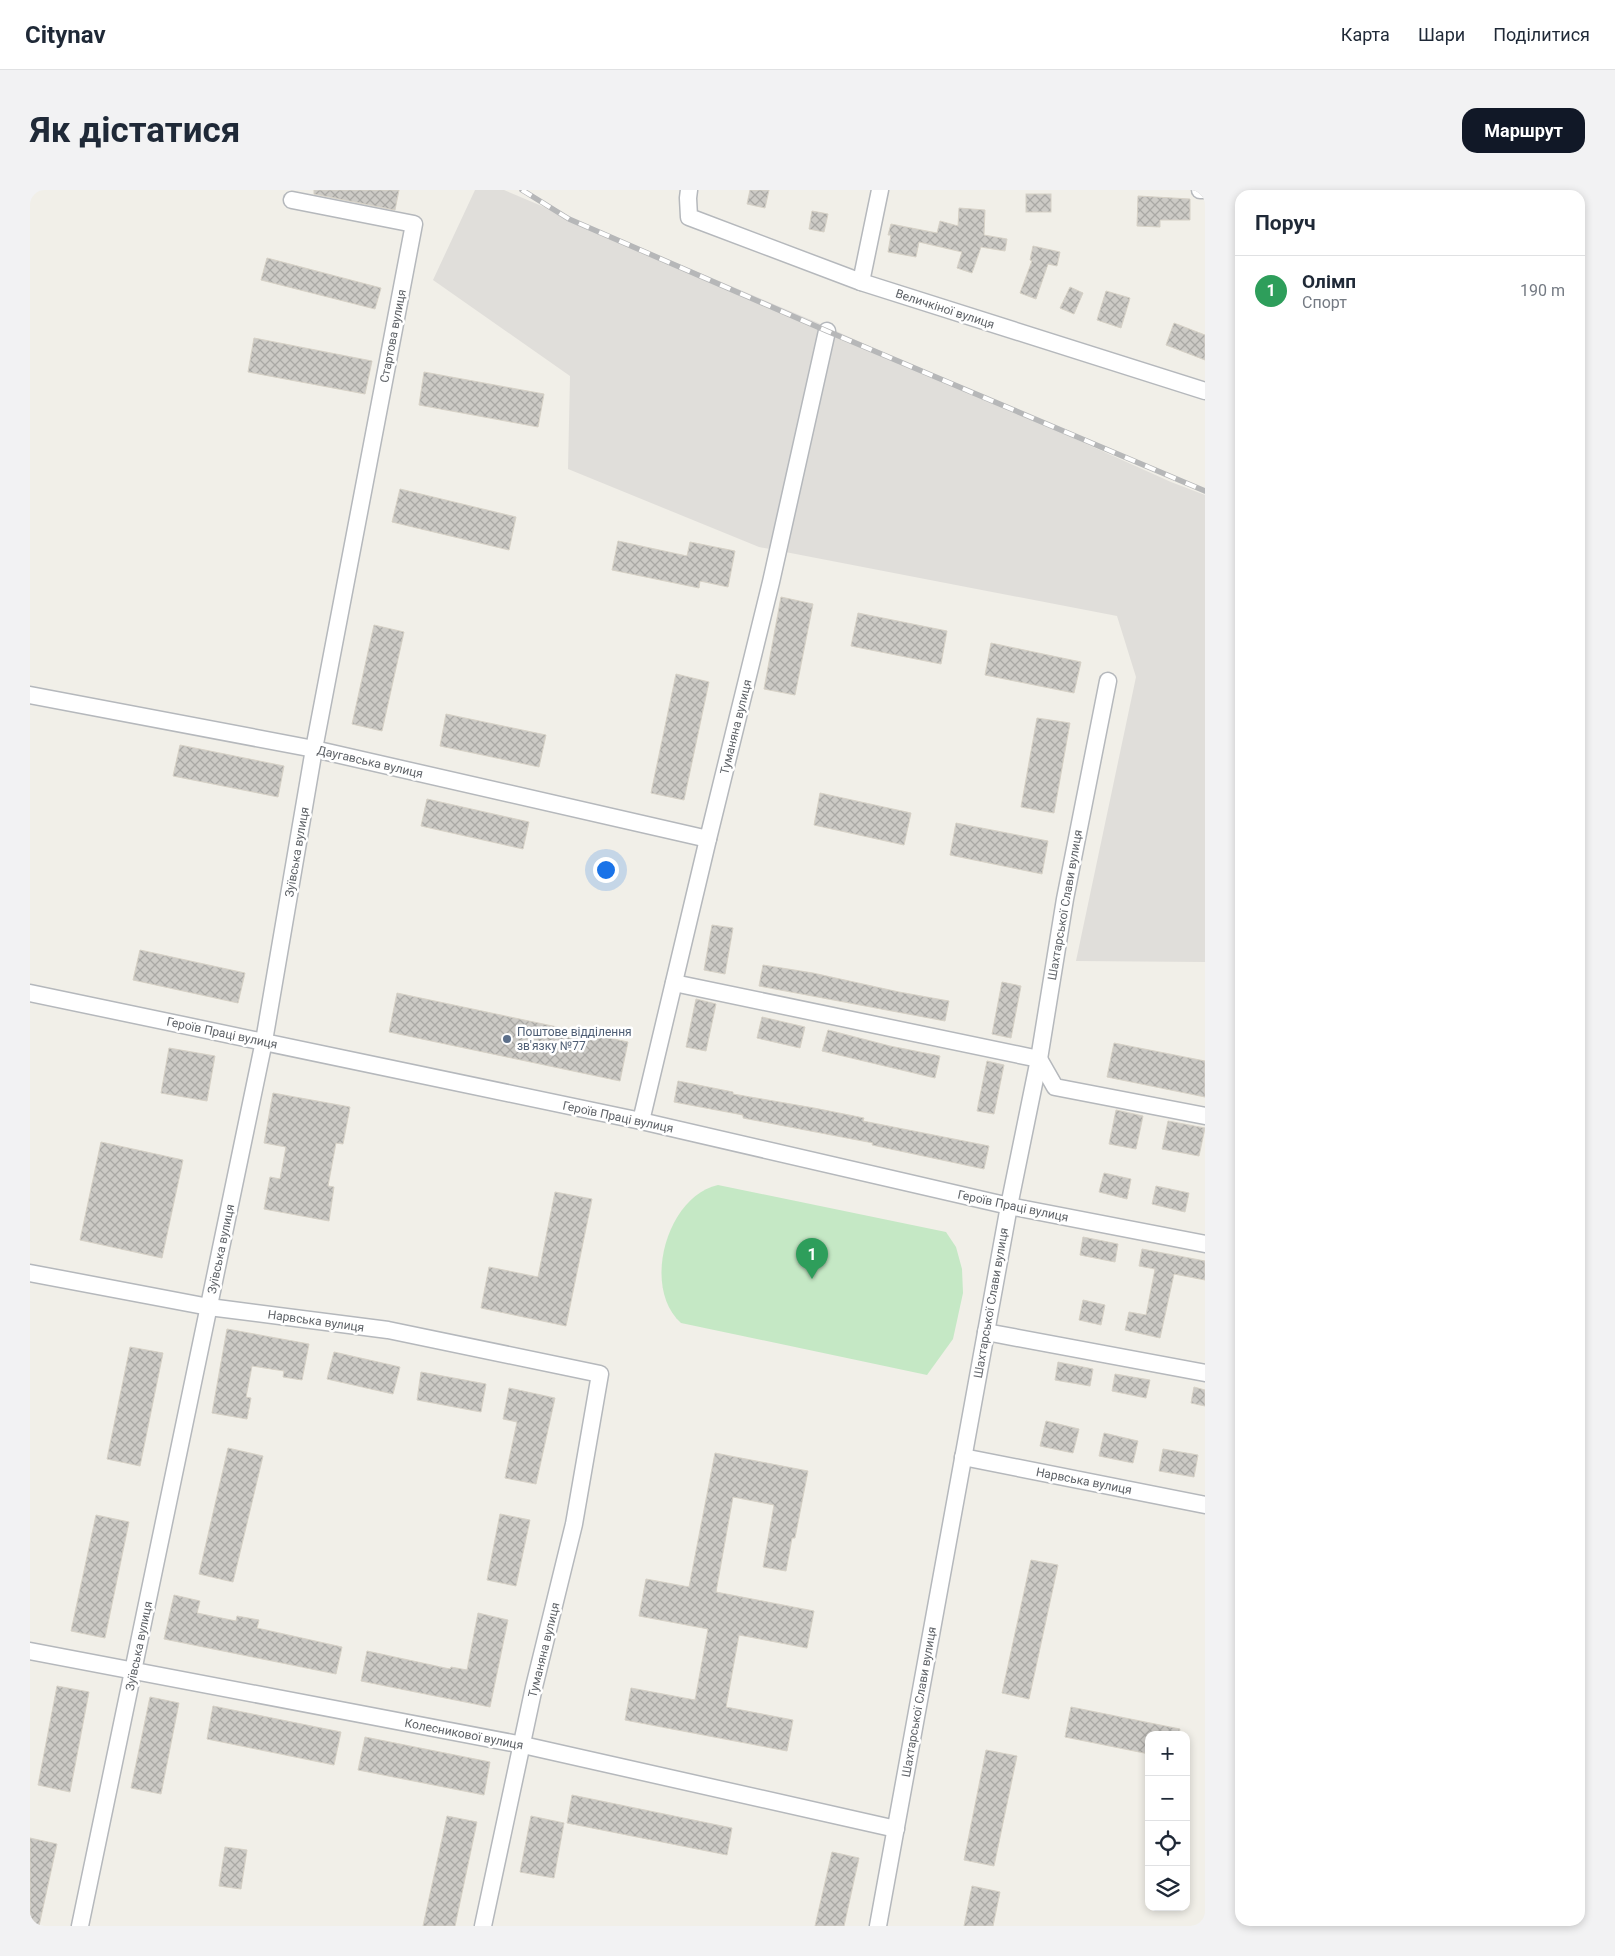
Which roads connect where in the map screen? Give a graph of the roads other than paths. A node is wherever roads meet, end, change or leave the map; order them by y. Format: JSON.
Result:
{"nodes":[{"id":1,"x":690,"y":190,"type":"edge"},
{"id":2,"x":880,"y":190,"type":"edge"},
{"id":3,"x":1200,"y":190,"type":"edge"},
{"id":4,"x":1205,"y":190,"type":"edge"},
{"id":5,"x":292,"y":200,"type":"dead end"},
{"id":6,"x":861,"y":282,"type":"junction"},
{"id":7,"x":827,"y":331,"type":"dead end"},
{"id":8,"x":1205,"y":391,"type":"edge"},
{"id":9,"x":348,"y":570,"type":"joint"},
{"id":10,"x":1108,"y":681,"type":"dead end"},
{"id":11,"x":30,"y":695,"type":"edge"},
{"id":12,"x":314,"y":749,"type":"junction"},
{"id":13,"x":708,"y":839,"type":"junction"},
{"id":14,"x":674,"y":983,"type":"junction"},
{"id":15,"x":30,"y":993,"type":"edge"},
{"id":16,"x":264,"y":1041,"type":"junction"},
{"id":17,"x":1039,"y":1059,"type":"junction"},
{"id":18,"x":1205,"y":1116,"type":"edge"},
{"id":19,"x":641,"y":1121,"type":"junction"},
{"id":20,"x":1009,"y":1206,"type":"junction"},
{"id":21,"x":1205,"y":1244,"type":"edge"},
{"id":22,"x":30,"y":1273,"type":"edge"},
{"id":23,"x":209,"y":1307,"type":"junction"},
{"id":24,"x":986,"y":1332,"type":"junction"},
{"id":25,"x":1205,"y":1373,"type":"edge"},
{"id":26,"x":600,"y":1374,"type":"joint"},
{"id":27,"x":964,"y":1457,"type":"junction"},
{"id":28,"x":1205,"y":1505,"type":"edge"},
{"id":29,"x":30,"y":1651,"type":"edge"},
{"id":30,"x":134,"y":1671,"type":"junction"},
{"id":31,"x":522,"y":1745,"type":"junction"},
{"id":32,"x":896,"y":1829,"type":"junction"},
{"id":33,"x":80,"y":1926,"type":"edge"},
{"id":34,"x":483,"y":1926,"type":"edge"},
{"id":35,"x":878,"y":1926,"type":"edge"}],
"edges":[{"from":1,"to":6,"type":"street","name":"Величкіної вулиця"},
{"from":2,"to":6,"type":"street"},
{"from":3,"to":4,"type":"street"},
{"from":5,"to":9,"type":"street","name":"Стартова вулиця"},
{"from":6,"to":8,"type":"street","name":"Величкіної вулиця"},
{"from":7,"to":13,"type":"street","name":"Туманяна вулиця"},
{"from":9,"to":12,"type":"street","name":"Зуївська вулиця"},
{"from":10,"to":17,"type":"street","name":"Шахтарської Слави вулиця"},
{"from":11,"to":12,"type":"street","name":"Даугавська вулиця"},
{"from":12,"to":13,"type":"street","name":"Даугавська вулиця"},
{"from":12,"to":16,"type":"street","name":"Зуївська вулиця"},
{"from":13,"to":14,"type":"street","name":"Туманяна вулиця"},
{"from":14,"to":17,"type":"street"},
{"from":14,"to":19,"type":"street","name":"Туманяна вулиця"},
{"from":15,"to":16,"type":"street","name":"Героїв Праці вулиця"},
{"from":16,"to":19,"type":"street","name":"Героїв Праці вулиця"},
{"from":16,"to":23,"type":"street","name":"Зуївська вулиця"},
{"from":17,"to":18,"type":"street"},
{"from":17,"to":20,"type":"street","name":"Шахтарської Слави вулиця"},
{"from":19,"to":20,"type":"street","name":"Героїв Праці вулиця"},
{"from":20,"to":21,"type":"street","name":"Героїв Праці вулиця"},
{"from":20,"to":24,"type":"street","name":"Шахтарської Слави вулиця"},
{"from":22,"to":23,"type":"street","name":"Нарвська вулиця"},
{"from":23,"to":26,"type":"street","name":"Нарвська вулиця"},
{"from":23,"to":30,"type":"street","name":"Зуївська вулиця"},
{"from":24,"to":25,"type":"street"},
{"from":24,"to":27,"type":"street","name":"Шахтарської Слави вулиця"},
{"from":26,"to":31,"type":"street","name":"Туманяна вулиця"},
{"from":27,"to":28,"type":"street","name":"Нарвська вулиця"},
{"from":27,"to":32,"type":"street","name":"Шахтарської Слави вулиця"},
{"from":29,"to":30,"type":"street","name":"Колесникової вулиця"},
{"from":30,"to":31,"type":"street","name":"Колесникової вулиця"},
{"from":30,"to":33,"type":"street","name":"Зуївська вулиця"},
{"from":31,"to":32,"type":"street","name":"Колесникової вулиця"},
{"from":31,"to":34,"type":"street","name":"Туманяна вулиця"},
{"from":32,"to":35,"type":"street","name":"Шахтарської Слави вулиця"}]}
